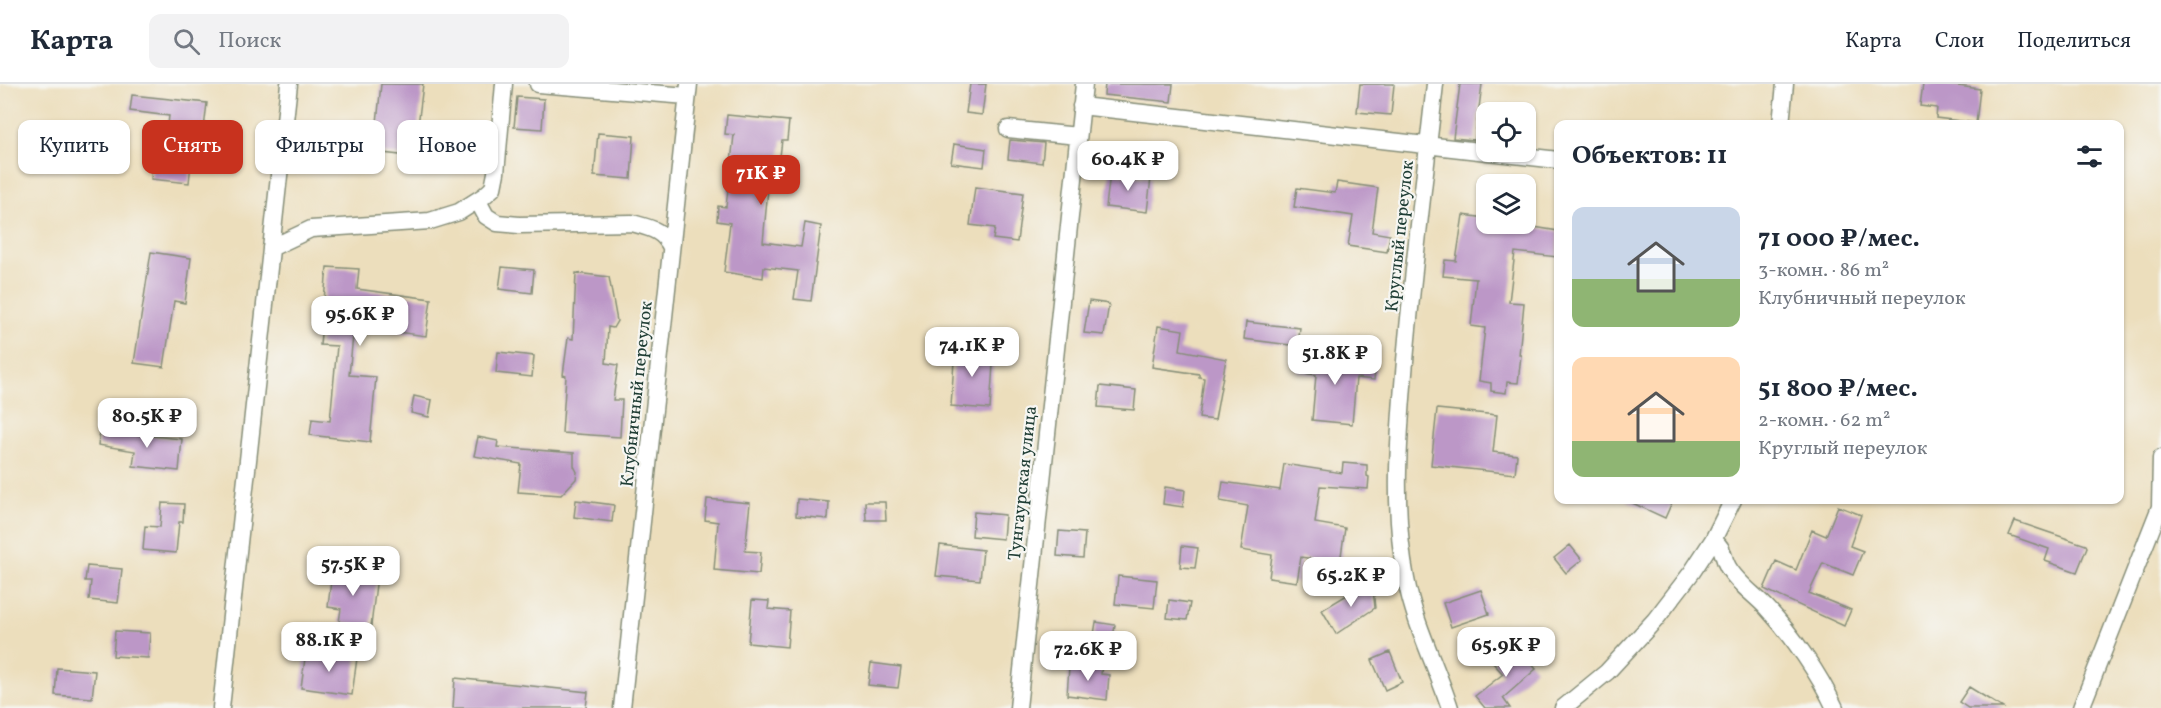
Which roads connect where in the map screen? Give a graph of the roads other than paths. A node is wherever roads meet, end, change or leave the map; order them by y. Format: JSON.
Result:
{"nodes":[{"id":1,"x":289,"y":84,"type":"edge"},
{"id":2,"x":504,"y":84,"type":"edge"},
{"id":3,"x":538,"y":84,"type":"edge"},
{"id":4,"x":1084,"y":84,"type":"edge"},
{"id":5,"x":1435,"y":84,"type":"edge"},
{"id":6,"x":1785,"y":84,"type":"edge"},
{"id":7,"x":688,"y":90,"type":"edge"},
{"id":8,"x":1082,"y":106,"type":"junction"},
{"id":9,"x":1781,"y":120,"type":"edge"},
{"id":10,"x":1008,"y":129,"type":"dead end"},
{"id":11,"x":1078,"y":135,"type":"junction"},
{"id":12,"x":1428,"y":146,"type":"junction"},
{"id":13,"x":1554,"y":160,"type":"edge"},
{"id":14,"x":478,"y":201,"type":"junction"},
{"id":15,"x":671,"y":247,"type":"junction"},
{"id":16,"x":271,"y":248,"type":"junction"},
{"id":17,"x":2161,"y":458,"type":"edge"},
{"id":18,"x":1732,"y":504,"type":"edge"},
{"id":19,"x":1713,"y":540,"type":"junction"},
{"id":20,"x":220,"y":708,"type":"edge"},
{"id":21,"x":622,"y":708,"type":"edge"},
{"id":22,"x":1018,"y":708,"type":"edge"},
{"id":23,"x":1450,"y":708,"type":"edge"},
{"id":24,"x":1563,"y":708,"type":"edge"},
{"id":25,"x":1834,"y":708,"type":"edge"},
{"id":26,"x":2081,"y":708,"type":"edge"}],
"edges":[{"from":1,"to":16,"type":"street"},
{"from":2,"to":14,"type":"street"},
{"from":3,"to":7,"type":"street"},
{"from":4,"to":8,"type":"street","name":"Тунгаурская улица"},
{"from":5,"to":12,"type":"street","name":"Круглый переулок"},
{"from":6,"to":9,"type":"street"},
{"from":7,"to":15,"type":"street","name":"Клубничный переулок"},
{"from":8,"to":11,"type":"street","name":"Тунгаурская улица"},
{"from":8,"to":12,"type":"street"},
{"from":10,"to":11,"type":"street"},
{"from":11,"to":22,"type":"street","name":"Тунгаурская улица"},
{"from":12,"to":13,"type":"street"},
{"from":12,"to":23,"type":"street","name":"Круглый переулок"},
{"from":14,"to":15,"type":"street"},
{"from":14,"to":16,"type":"street"},
{"from":15,"to":21,"type":"street","name":"Клубничный переулок"},
{"from":16,"to":20,"type":"street"},
{"from":17,"to":26,"type":"street"},
{"from":18,"to":19,"type":"street"},
{"from":19,"to":24,"type":"street"},
{"from":19,"to":25,"type":"street"}]}
